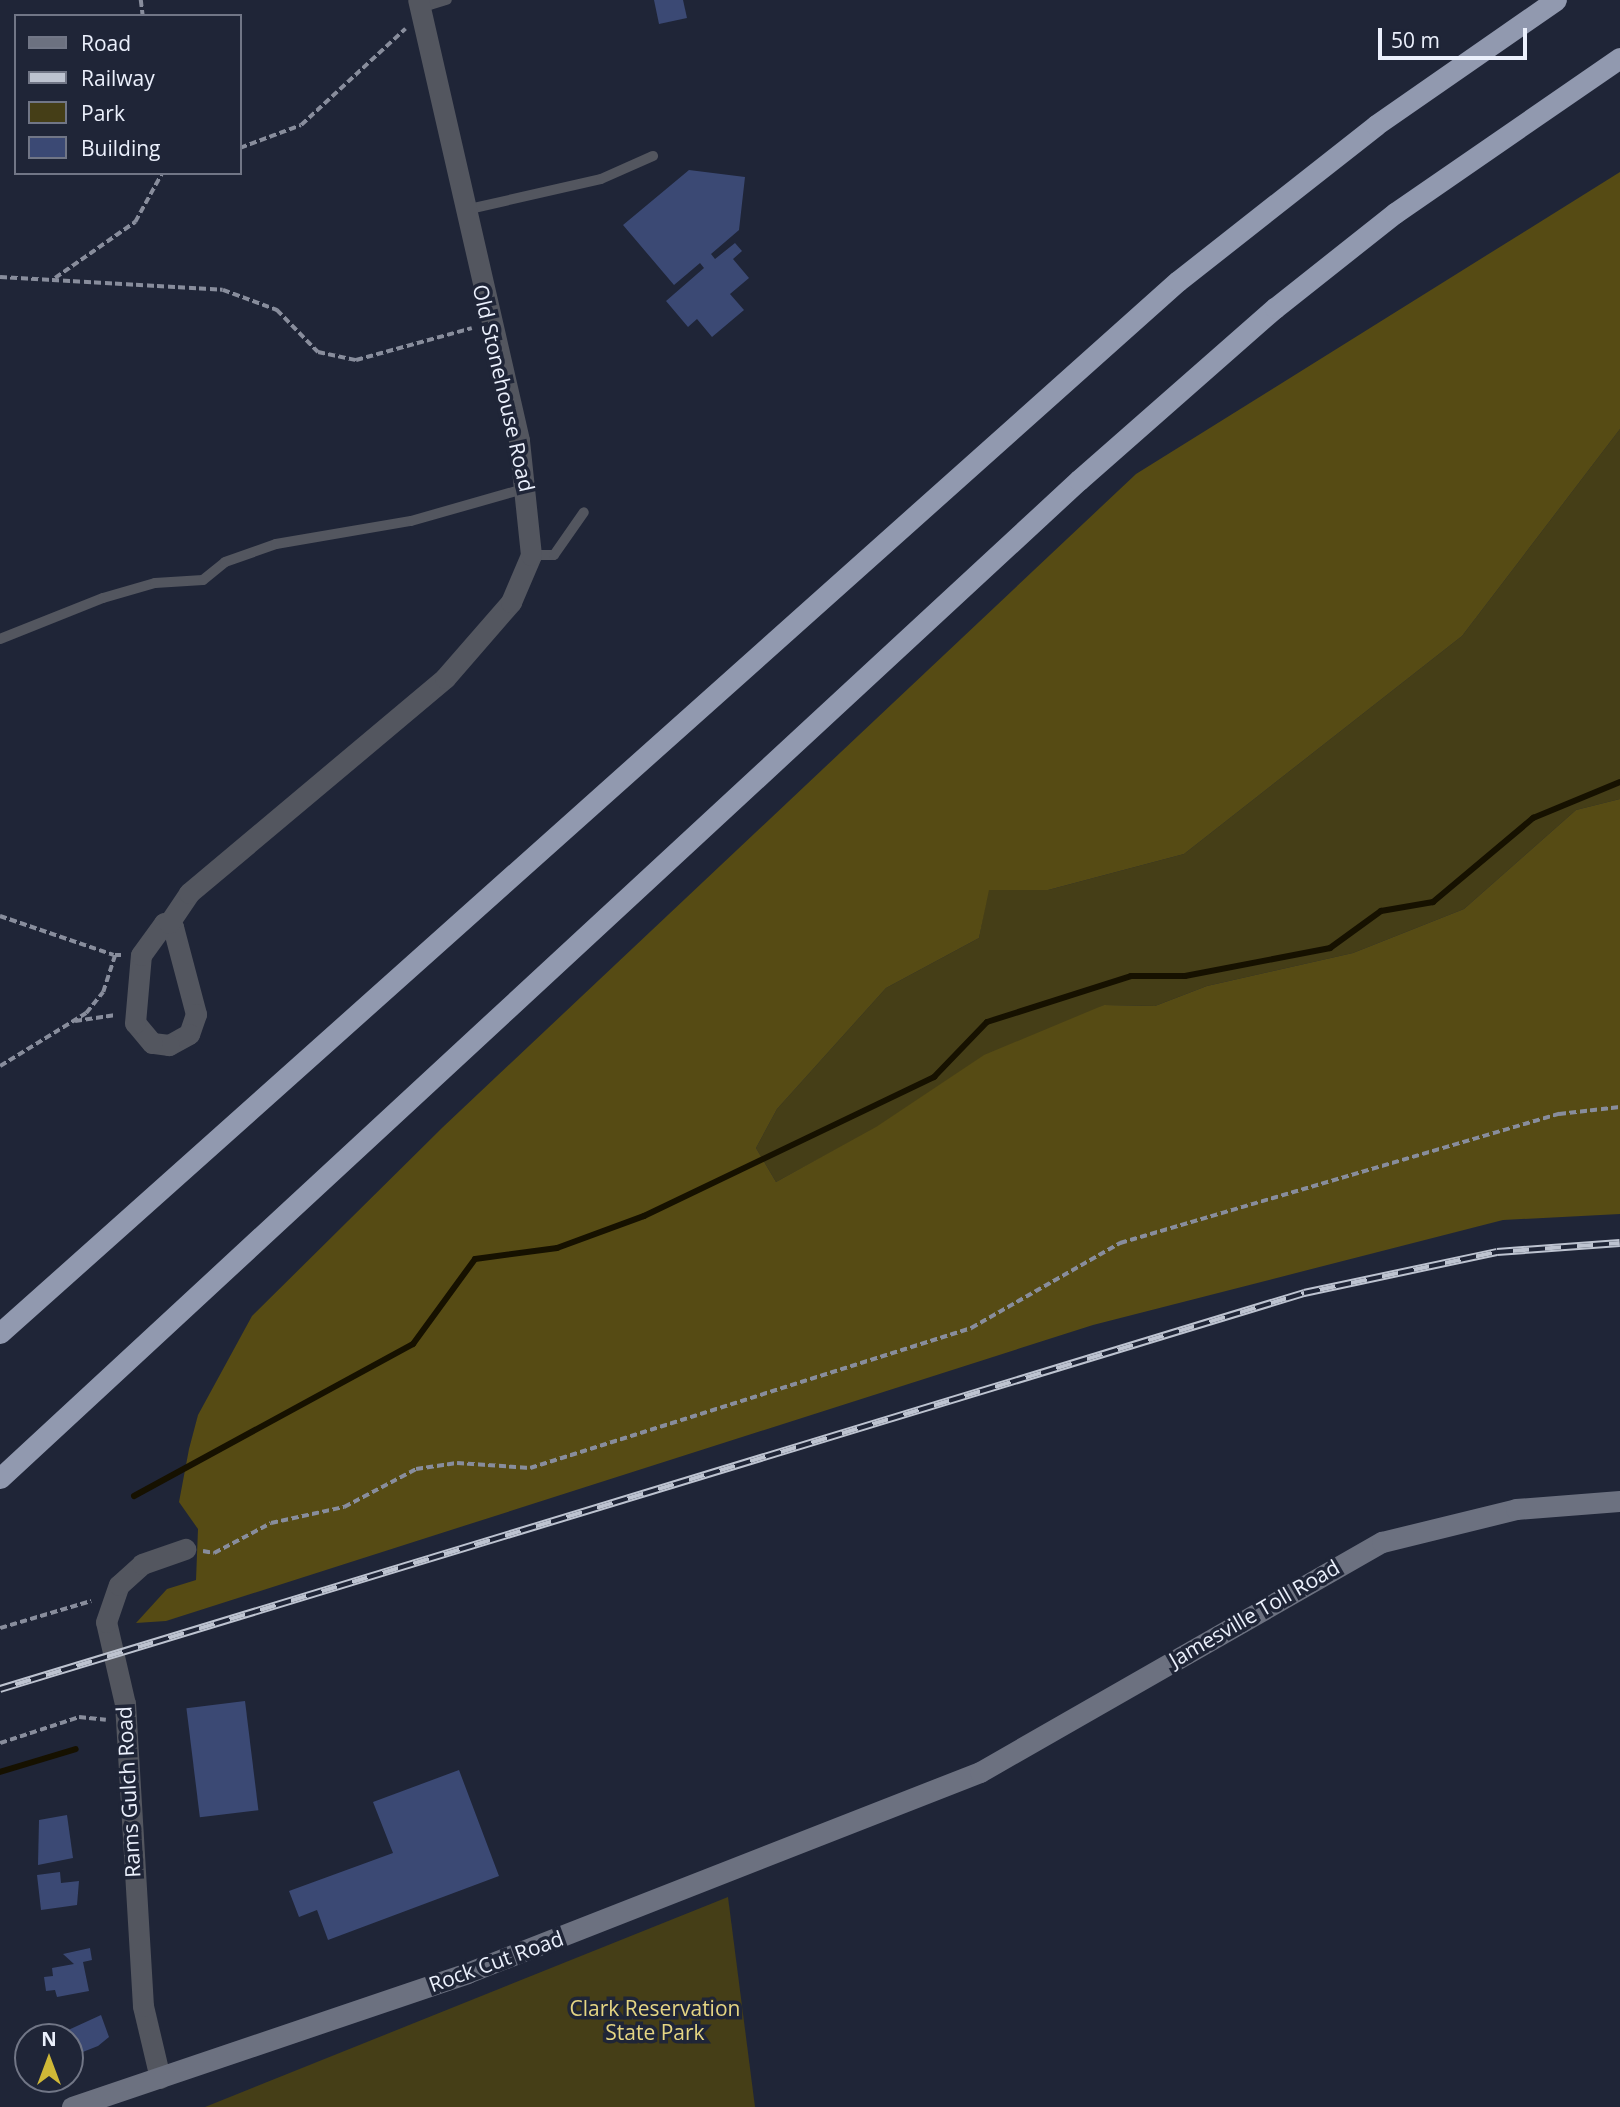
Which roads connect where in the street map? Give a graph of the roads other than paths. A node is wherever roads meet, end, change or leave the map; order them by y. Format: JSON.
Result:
{"nodes":[{"id":1,"x":447,"y":0,"type":"edge"},
{"id":2,"x":1556,"y":0,"type":"edge"},
{"id":3,"x":421,"y":9,"type":"edge"},
{"id":4,"x":1620,"y":58,"type":"edge"},
{"id":5,"x":653,"y":156,"type":"dead end"},
{"id":6,"x":465,"y":210,"type":"junction"},
{"id":7,"x":527,"y":488,"type":"junction"},
{"id":8,"x":584,"y":512,"type":"dead end"},
{"id":9,"x":531,"y":555,"type":"junction"},
{"id":10,"x":0,"y":639,"type":"edge"},
{"id":11,"x":169,"y":923,"type":"junction"},
{"id":12,"x":0,"y":1333,"type":"edge"},
{"id":13,"x":0,"y":1478,"type":"edge"},
{"id":14,"x":1620,"y":1502,"type":"edge"},
{"id":15,"x":185,"y":1549,"type":"road end"},
{"id":16,"x":914,"y":1800,"type":"joint"},
{"id":17,"x":160,"y":2078,"type":"junction"},
{"id":18,"x":72,"y":2107,"type":"edge"}],
"edges":[{"from":1,"to":3,"type":"lane"},
{"from":2,"to":12,"type":"highway"},
{"from":3,"to":6,"type":"street","name":"Old Stonehouse Road"},
{"from":4,"to":13,"type":"highway"},
{"from":5,"to":6,"type":"lane"},
{"from":6,"to":7,"type":"street","name":"Old Stonehouse Road"},
{"from":7,"to":9,"type":"street","name":"Old Stonehouse Road"},
{"from":7,"to":10,"type":"lane"},
{"from":8,"to":9,"type":"lane"},
{"from":9,"to":11,"type":"street","name":"Old Stonehouse Road"},
{"from":11,"to":11,"type":"street","name":"Old Stonehouse Road"},
{"from":14,"to":16,"type":"street","name":"Jamesville Toll Road"},
{"from":15,"to":17,"type":"street","name":"Rams Gulch Road"},
{"from":16,"to":17,"type":"street","name":"Rock Cut Road"},
{"from":17,"to":18,"type":"street","name":"Rock Cut Road"}]}
